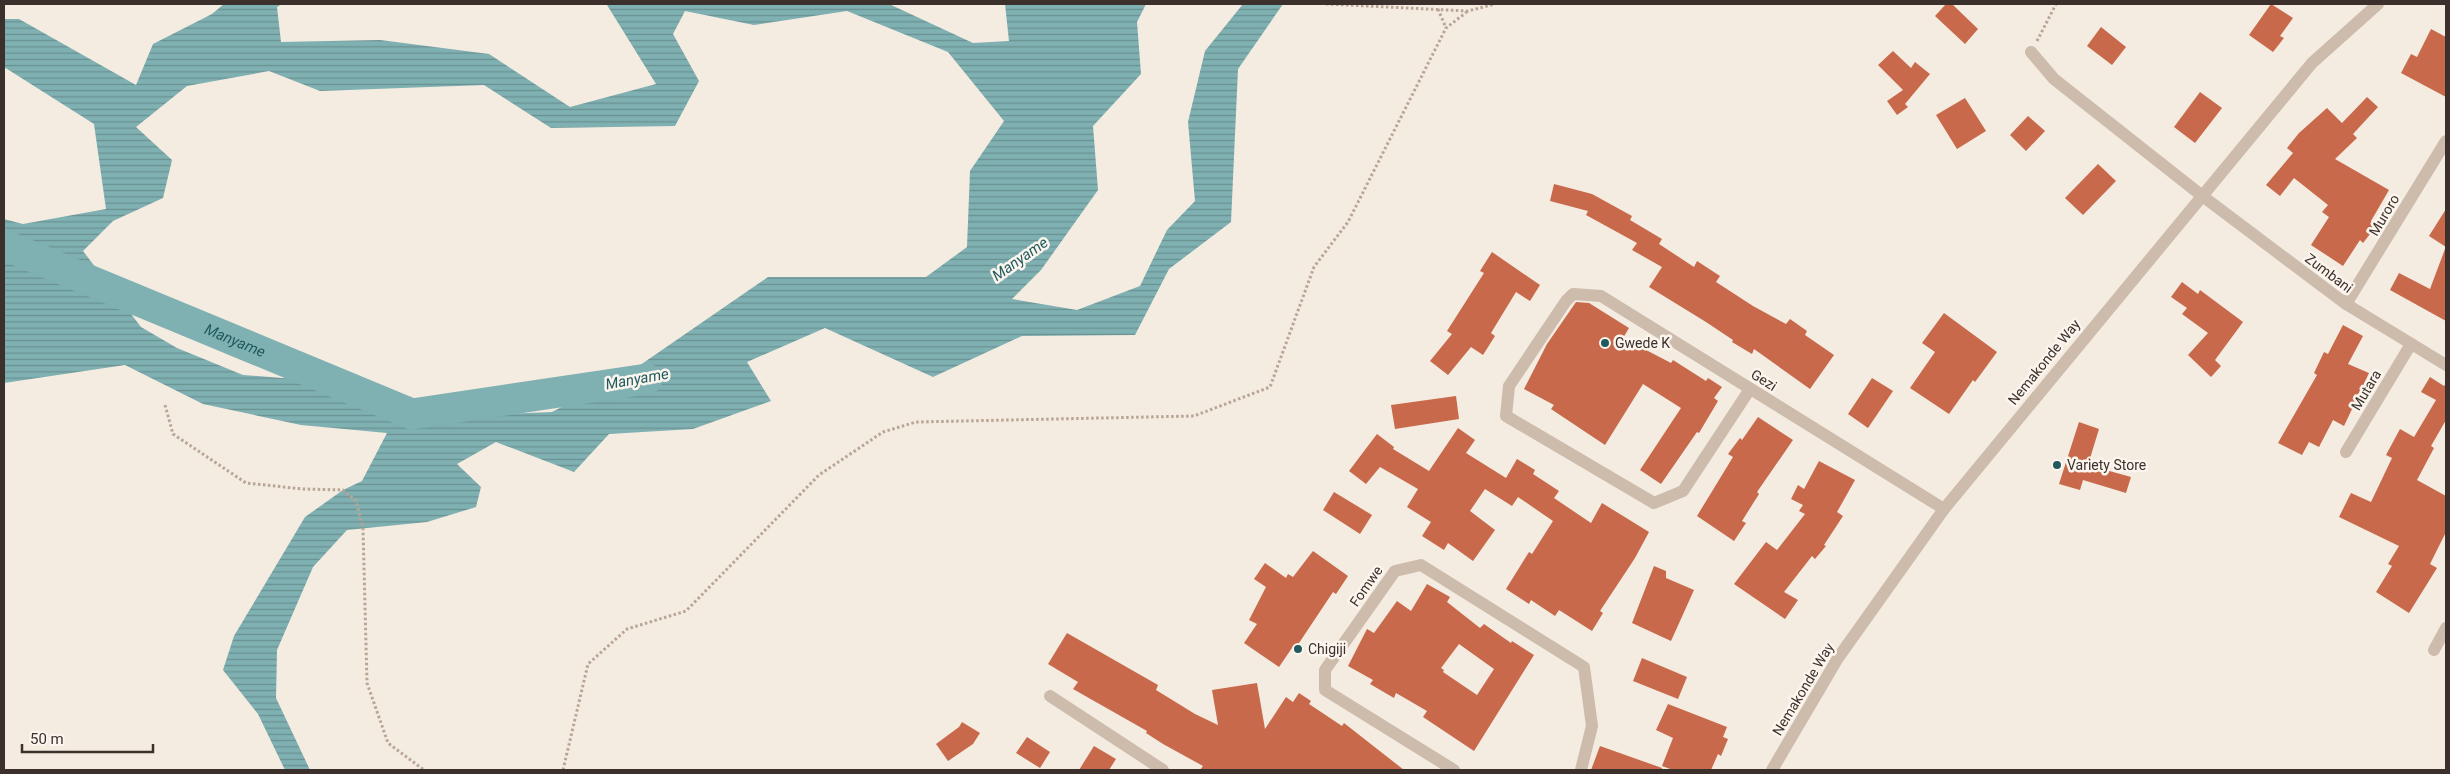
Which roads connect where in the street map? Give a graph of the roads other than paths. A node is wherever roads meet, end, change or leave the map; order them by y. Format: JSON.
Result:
{"nodes":[{"id":1,"x":2378,"y":4,"type":"edge"},
{"id":2,"x":2031,"y":52,"type":"road end"},
{"id":3,"x":2446,"y":141,"type":"edge"},
{"id":4,"x":2201,"y":195,"type":"junction"},
{"id":5,"x":2346,"y":304,"type":"junction"},
{"id":6,"x":2410,"y":344,"type":"junction"},
{"id":7,"x":2446,"y":365,"type":"edge"},
{"id":8,"x":1750,"y":389,"type":"junction"},
{"id":9,"x":2346,"y":452,"type":"dead end"},
{"id":10,"x":1944,"y":509,"type":"junction"},
{"id":11,"x":2446,"y":628,"type":"edge"},
{"id":12,"x":2434,"y":650,"type":"dead end"},
{"id":13,"x":1050,"y":696,"type":"dead end"},
{"id":14,"x":1163,"y":770,"type":"edge"},
{"id":15,"x":1454,"y":770,"type":"edge"},
{"id":16,"x":1581,"y":770,"type":"edge"},
{"id":17,"x":1772,"y":770,"type":"edge"}],
"edges":[{"from":1,"to":4,"type":"street","name":"Nemakonde Way"},
{"from":2,"to":4,"type":"street","name":"Zumbani"},
{"from":3,"to":5,"type":"street","name":"Muroro"},
{"from":4,"to":5,"type":"street","name":"Zumbani"},
{"from":4,"to":10,"type":"street","name":"Nemakonde Way"},
{"from":5,"to":6,"type":"street","name":"Zumbani"},
{"from":6,"to":7,"type":"street","name":"Zumbani"},
{"from":6,"to":9,"type":"street","name":"Mutara"},
{"from":8,"to":8,"type":"street","name":"Gezi"},
{"from":8,"to":10,"type":"street","name":"Gezi"},
{"from":10,"to":17,"type":"street","name":"Nemakonde Way"},
{"from":11,"to":12,"type":"street"},
{"from":13,"to":14,"type":"street"},
{"from":15,"to":16,"type":"street","name":"Fomwe"}]}
